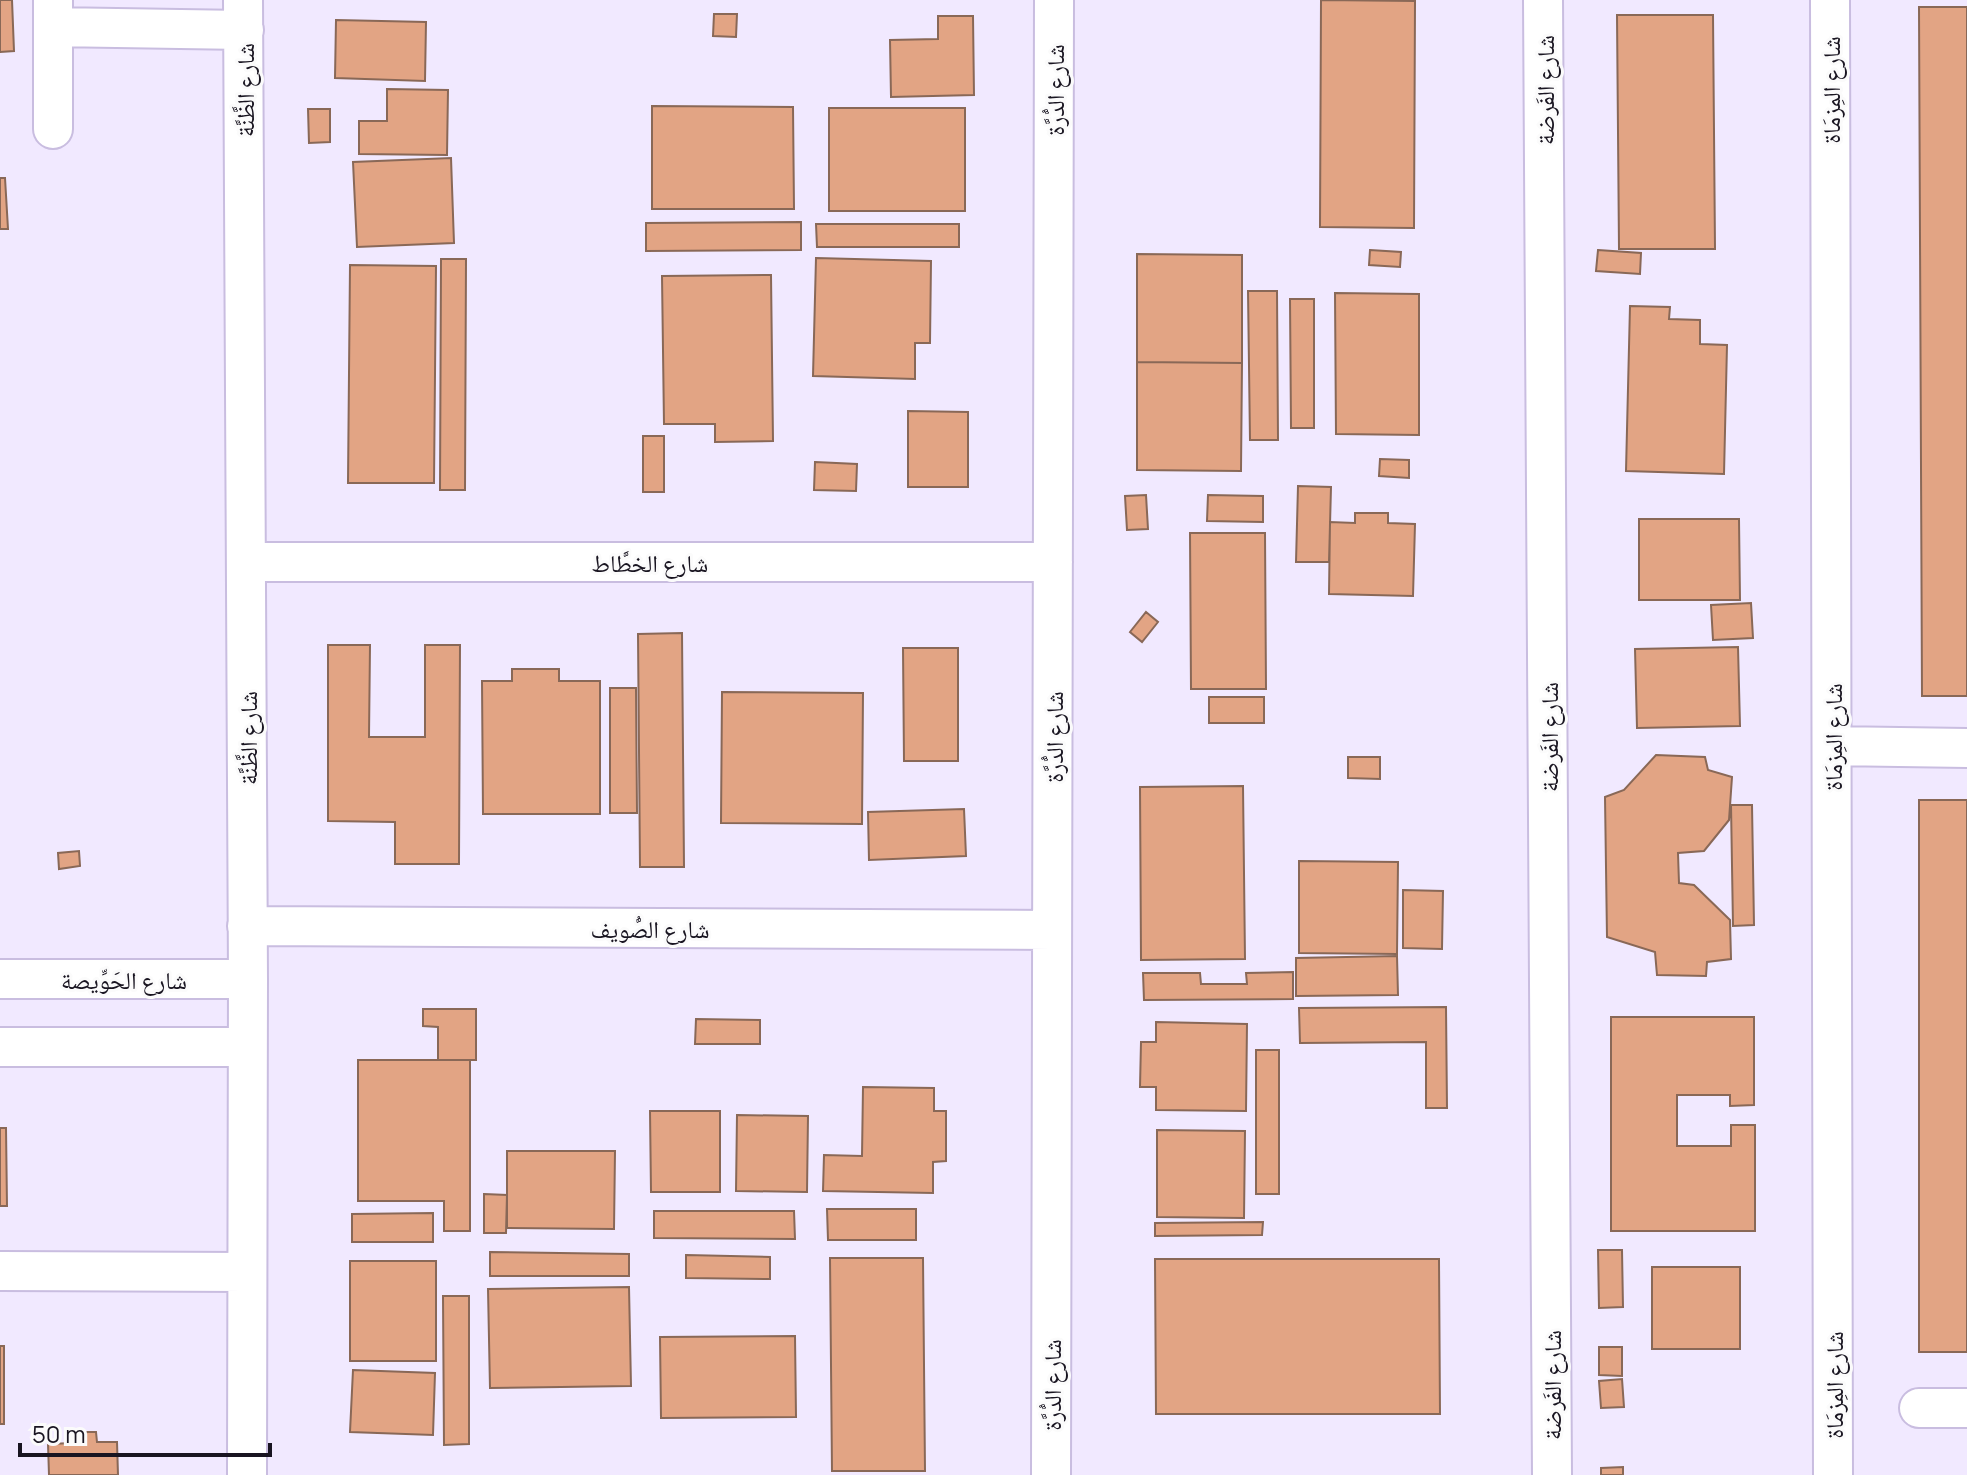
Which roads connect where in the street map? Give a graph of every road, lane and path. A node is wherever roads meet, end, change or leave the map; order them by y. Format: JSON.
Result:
{"nodes":[{"id":1,"x":1054,"y":0,"type":"edge"},
{"id":2,"x":1543,"y":0,"type":"edge"},
{"id":3,"x":1830,"y":0,"type":"edge"},
{"id":4,"x":53,"y":14,"type":"edge"},
{"id":5,"x":244,"y":15,"type":"edge"},
{"id":6,"x":53,"y":129,"type":"dead end"},
{"id":7,"x":247,"y":562,"type":"junction"},
{"id":8,"x":1053,"y":562,"type":"junction"},
{"id":9,"x":1832,"y":746,"type":"junction"},
{"id":10,"x":1967,"y":748,"type":"edge"},
{"id":11,"x":247,"y":926,"type":"junction"},
{"id":12,"x":1052,"y":930,"type":"junction"},
{"id":13,"x":0,"y":979,"type":"edge"},
{"id":14,"x":248,"y":979,"type":"junction"},
{"id":15,"x":0,"y":1047,"type":"edge"},
{"id":16,"x":247,"y":1047,"type":"junction"},
{"id":17,"x":0,"y":1271,"type":"edge"},
{"id":18,"x":246,"y":1272,"type":"junction"},
{"id":19,"x":1919,"y":1408,"type":"dead end"},
{"id":20,"x":1967,"y":1408,"type":"edge"},
{"id":21,"x":247,"y":1475,"type":"edge"},
{"id":22,"x":1051,"y":1475,"type":"edge"},
{"id":23,"x":1552,"y":1475,"type":"edge"},
{"id":24,"x":1833,"y":1475,"type":"edge"}],
"edges":[{"from":1,"to":8,"type":"street","name":"شارع الدُّرَّة"},
{"from":2,"to":23,"type":"street","name":"شارع الفَرضة"},
{"from":3,"to":9,"type":"street","name":"شارع المِزمَاة"},
{"from":4,"to":5,"type":"street"},
{"from":4,"to":6,"type":"street"},
{"from":5,"to":7,"type":"street","name":"شارع الظَّنَّة"},
{"from":7,"to":8,"type":"street","name":"شارع الخطَّاط"},
{"from":7,"to":11,"type":"street","name":"شارع الظَّنَّة"},
{"from":8,"to":12,"type":"street","name":"شارع الدُّرَّة"},
{"from":9,"to":10,"type":"street"},
{"from":9,"to":24,"type":"street","name":"شارع المِزمَاة"},
{"from":11,"to":12,"type":"street","name":"شارع الصُّويف"},
{"from":11,"to":14,"type":"street","name":"شارع الظَّنَّة"},
{"from":12,"to":22,"type":"street","name":"شارع الدُّرَّة"},
{"from":13,"to":14,"type":"street","name":"شارع الحَوِّيصة"},
{"from":14,"to":16,"type":"street","name":"شارع الظَّنَّة"},
{"from":15,"to":16,"type":"street"},
{"from":16,"to":18,"type":"street","name":"شارع الظَّنَّة"},
{"from":17,"to":18,"type":"street"},
{"from":18,"to":21,"type":"street","name":"شارع الظَّنَّة"},
{"from":19,"to":20,"type":"street"}]}
